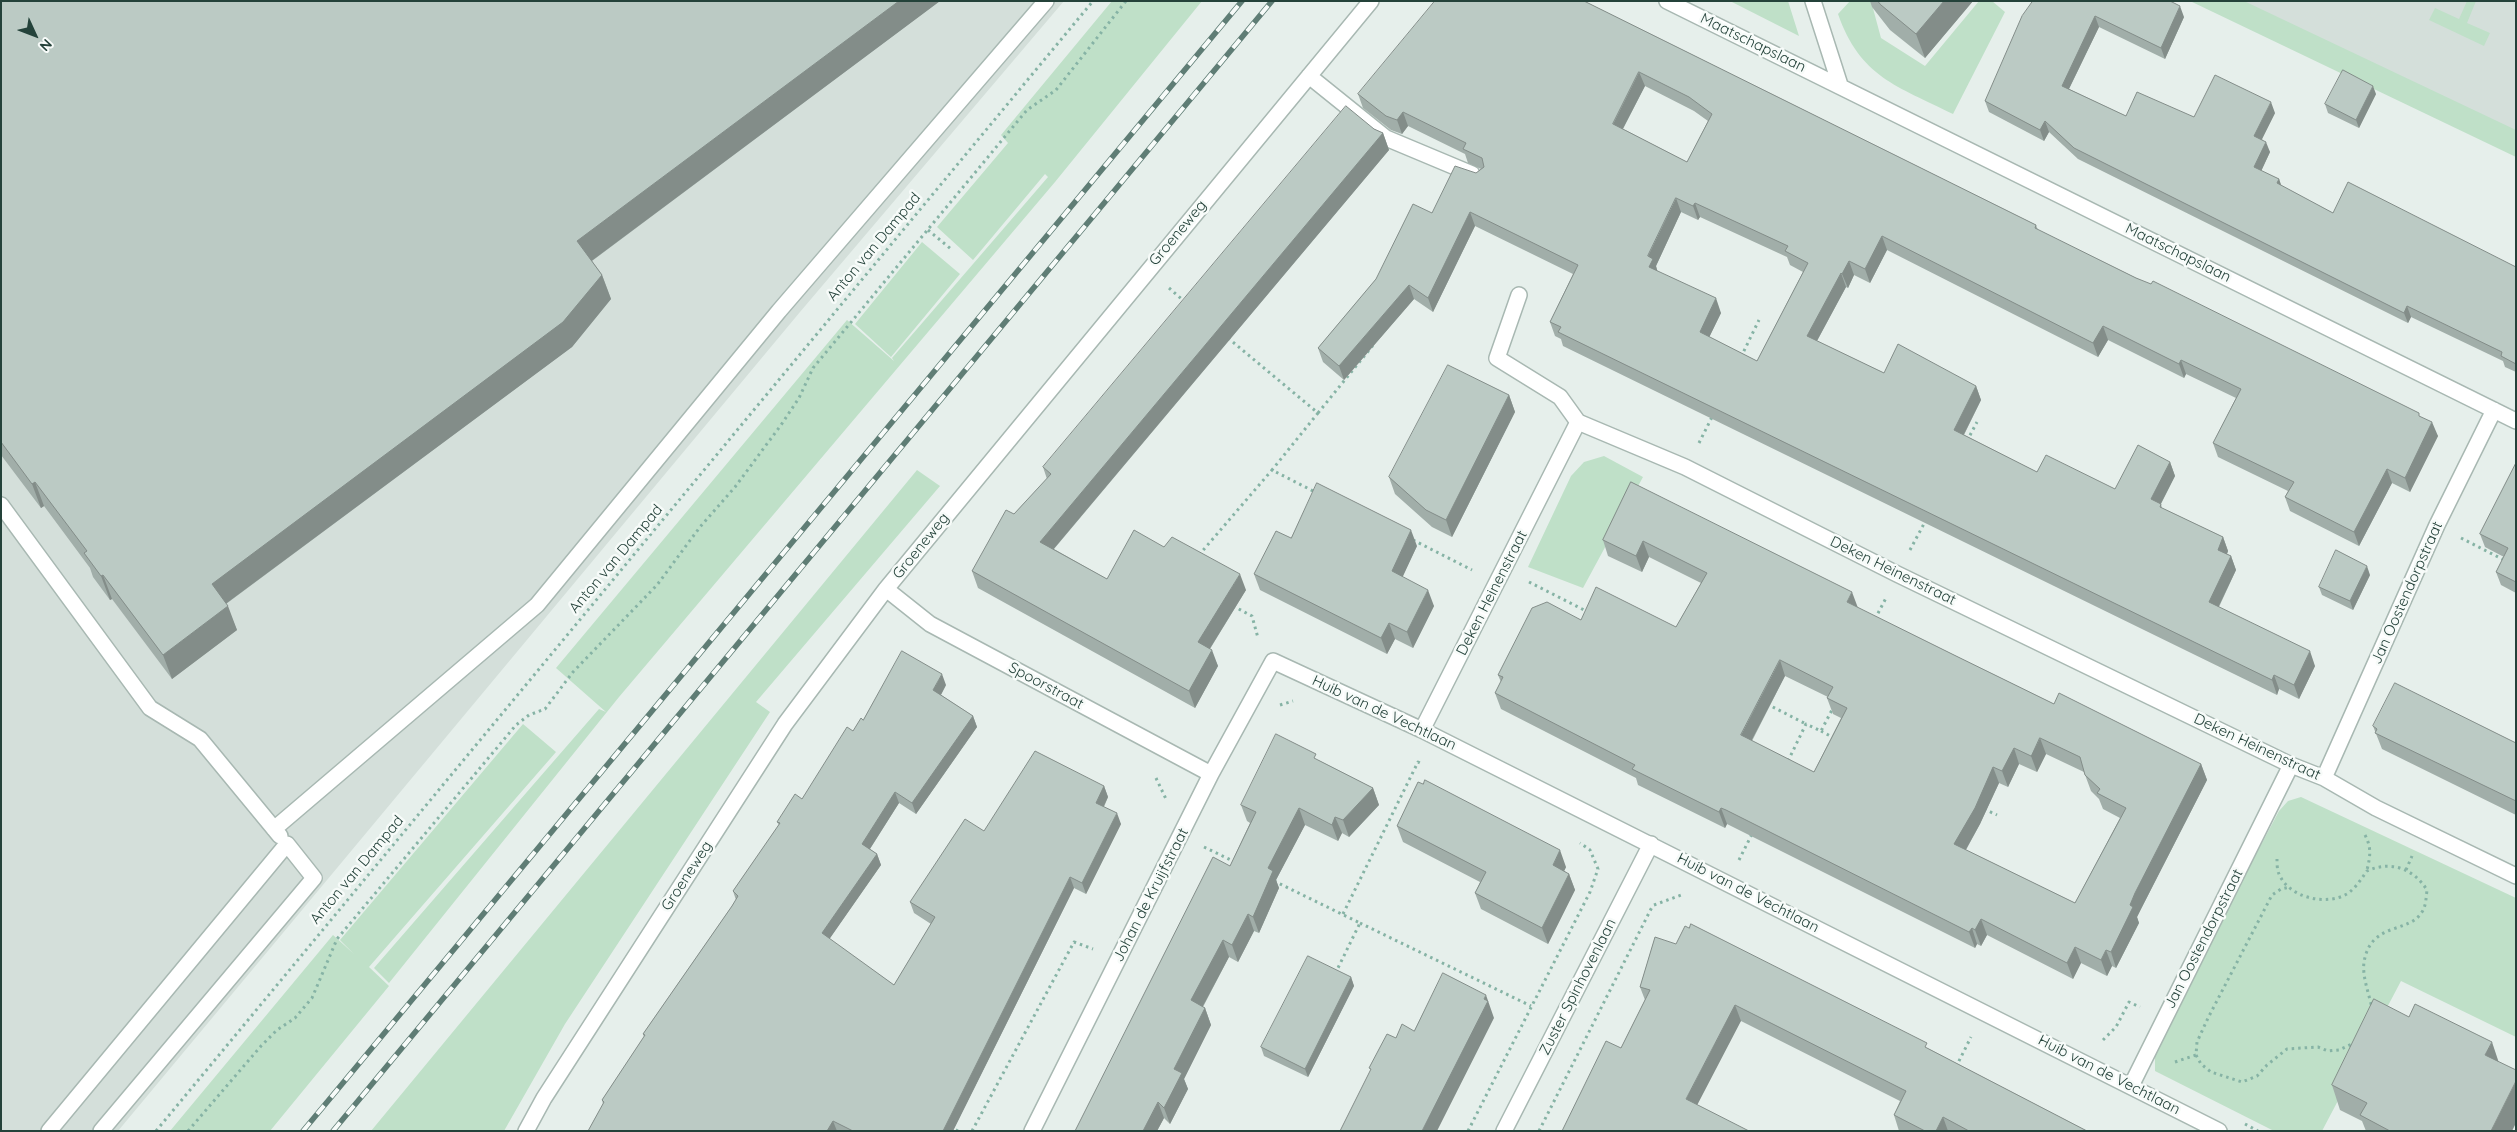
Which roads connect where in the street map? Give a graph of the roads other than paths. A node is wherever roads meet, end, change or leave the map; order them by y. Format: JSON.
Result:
{"nodes":[{"id":1,"x":1046,"y":1,"type":"edge"},
{"id":2,"x":1370,"y":1,"type":"edge"},
{"id":3,"x":1667,"y":1,"type":"edge"},
{"id":4,"x":1812,"y":1,"type":"edge"},
{"id":5,"x":1308,"y":76,"type":"junction"},
{"id":6,"x":1840,"y":85,"type":"junction"},
{"id":7,"x":1480,"y":178,"type":"edge"},
{"id":8,"x":1519,"y":294,"type":"dead end"},
{"id":9,"x":2494,"y":410,"type":"junction"},
{"id":10,"x":2516,"y":421,"type":"edge"},
{"id":11,"x":1578,"y":422,"type":"junction"},
{"id":12,"x":1,"y":505,"type":"edge"},
{"id":13,"x":886,"y":589,"type":"junction"},
{"id":14,"x":1273,"y":662,"type":"joint"},
{"id":15,"x":1422,"y":730,"type":"junction"},
{"id":16,"x":2291,"y":765,"type":"junction"},
{"id":17,"x":1211,"y":774,"type":"junction"},
{"id":18,"x":2324,"y":778,"type":"junction"},
{"id":19,"x":274,"y":829,"type":"junction"},
{"id":20,"x":287,"y":844,"type":"junction"},
{"id":21,"x":1651,"y":844,"type":"junction"},
{"id":22,"x":2516,"y":876,"type":"edge"},
{"id":23,"x":2131,"y":1086,"type":"junction"},
{"id":24,"x":48,"y":1131,"type":"edge"},
{"id":25,"x":101,"y":1131,"type":"edge"},
{"id":26,"x":526,"y":1131,"type":"edge"},
{"id":27,"x":1032,"y":1131,"type":"edge"},
{"id":28,"x":1504,"y":1131,"type":"edge"},
{"id":29,"x":2219,"y":1131,"type":"edge"}],
"edges":[{"from":1,"to":19,"type":"street"},
{"from":2,"to":5,"type":"street","name":"Groeneweg"},
{"from":3,"to":6,"type":"street","name":"Maatschapslaan"},
{"from":4,"to":6,"type":"street","name":"Maatschapslaan"},
{"from":5,"to":7,"type":"street"},
{"from":5,"to":13,"type":"street","name":"Groeneweg"},
{"from":6,"to":9,"type":"street","name":"Maatschapslaan"},
{"from":8,"to":11,"type":"street"},
{"from":9,"to":10,"type":"street","name":"Maatschapslaan"},
{"from":9,"to":18,"type":"street","name":"Jan Oostendorpstraat"},
{"from":11,"to":15,"type":"street","name":"Deken Heinenstraat"},
{"from":11,"to":16,"type":"street","name":"Deken Heinenstraat"},
{"from":12,"to":19,"type":"street"},
{"from":13,"to":17,"type":"street","name":"Spoorstraat"},
{"from":13,"to":26,"type":"street","name":"Groeneweg"},
{"from":14,"to":15,"type":"street","name":"Huib van de Vechtlaan"},
{"from":14,"to":17,"type":"street","name":"Johan de Kruijfstraat"},
{"from":15,"to":21,"type":"street","name":"Huib van de Vechtlaan"},
{"from":16,"to":18,"type":"street","name":"Deken Heinenstraat"},
{"from":16,"to":23,"type":"street","name":"Jan Oostendorpstraat"},
{"from":17,"to":27,"type":"street","name":"Johan de Kruijfstraat"},
{"from":18,"to":22,"type":"street","name":"Deken Heinenstraat"},
{"from":19,"to":20,"type":"street"},
{"from":20,"to":24,"type":"street"},
{"from":20,"to":25,"type":"street"},
{"from":21,"to":23,"type":"street","name":"Huib van de Vechtlaan"},
{"from":21,"to":28,"type":"street","name":"Zuster Spinhovenlaan"},
{"from":23,"to":29,"type":"street","name":"Huib van de Vechtlaan"}]}
